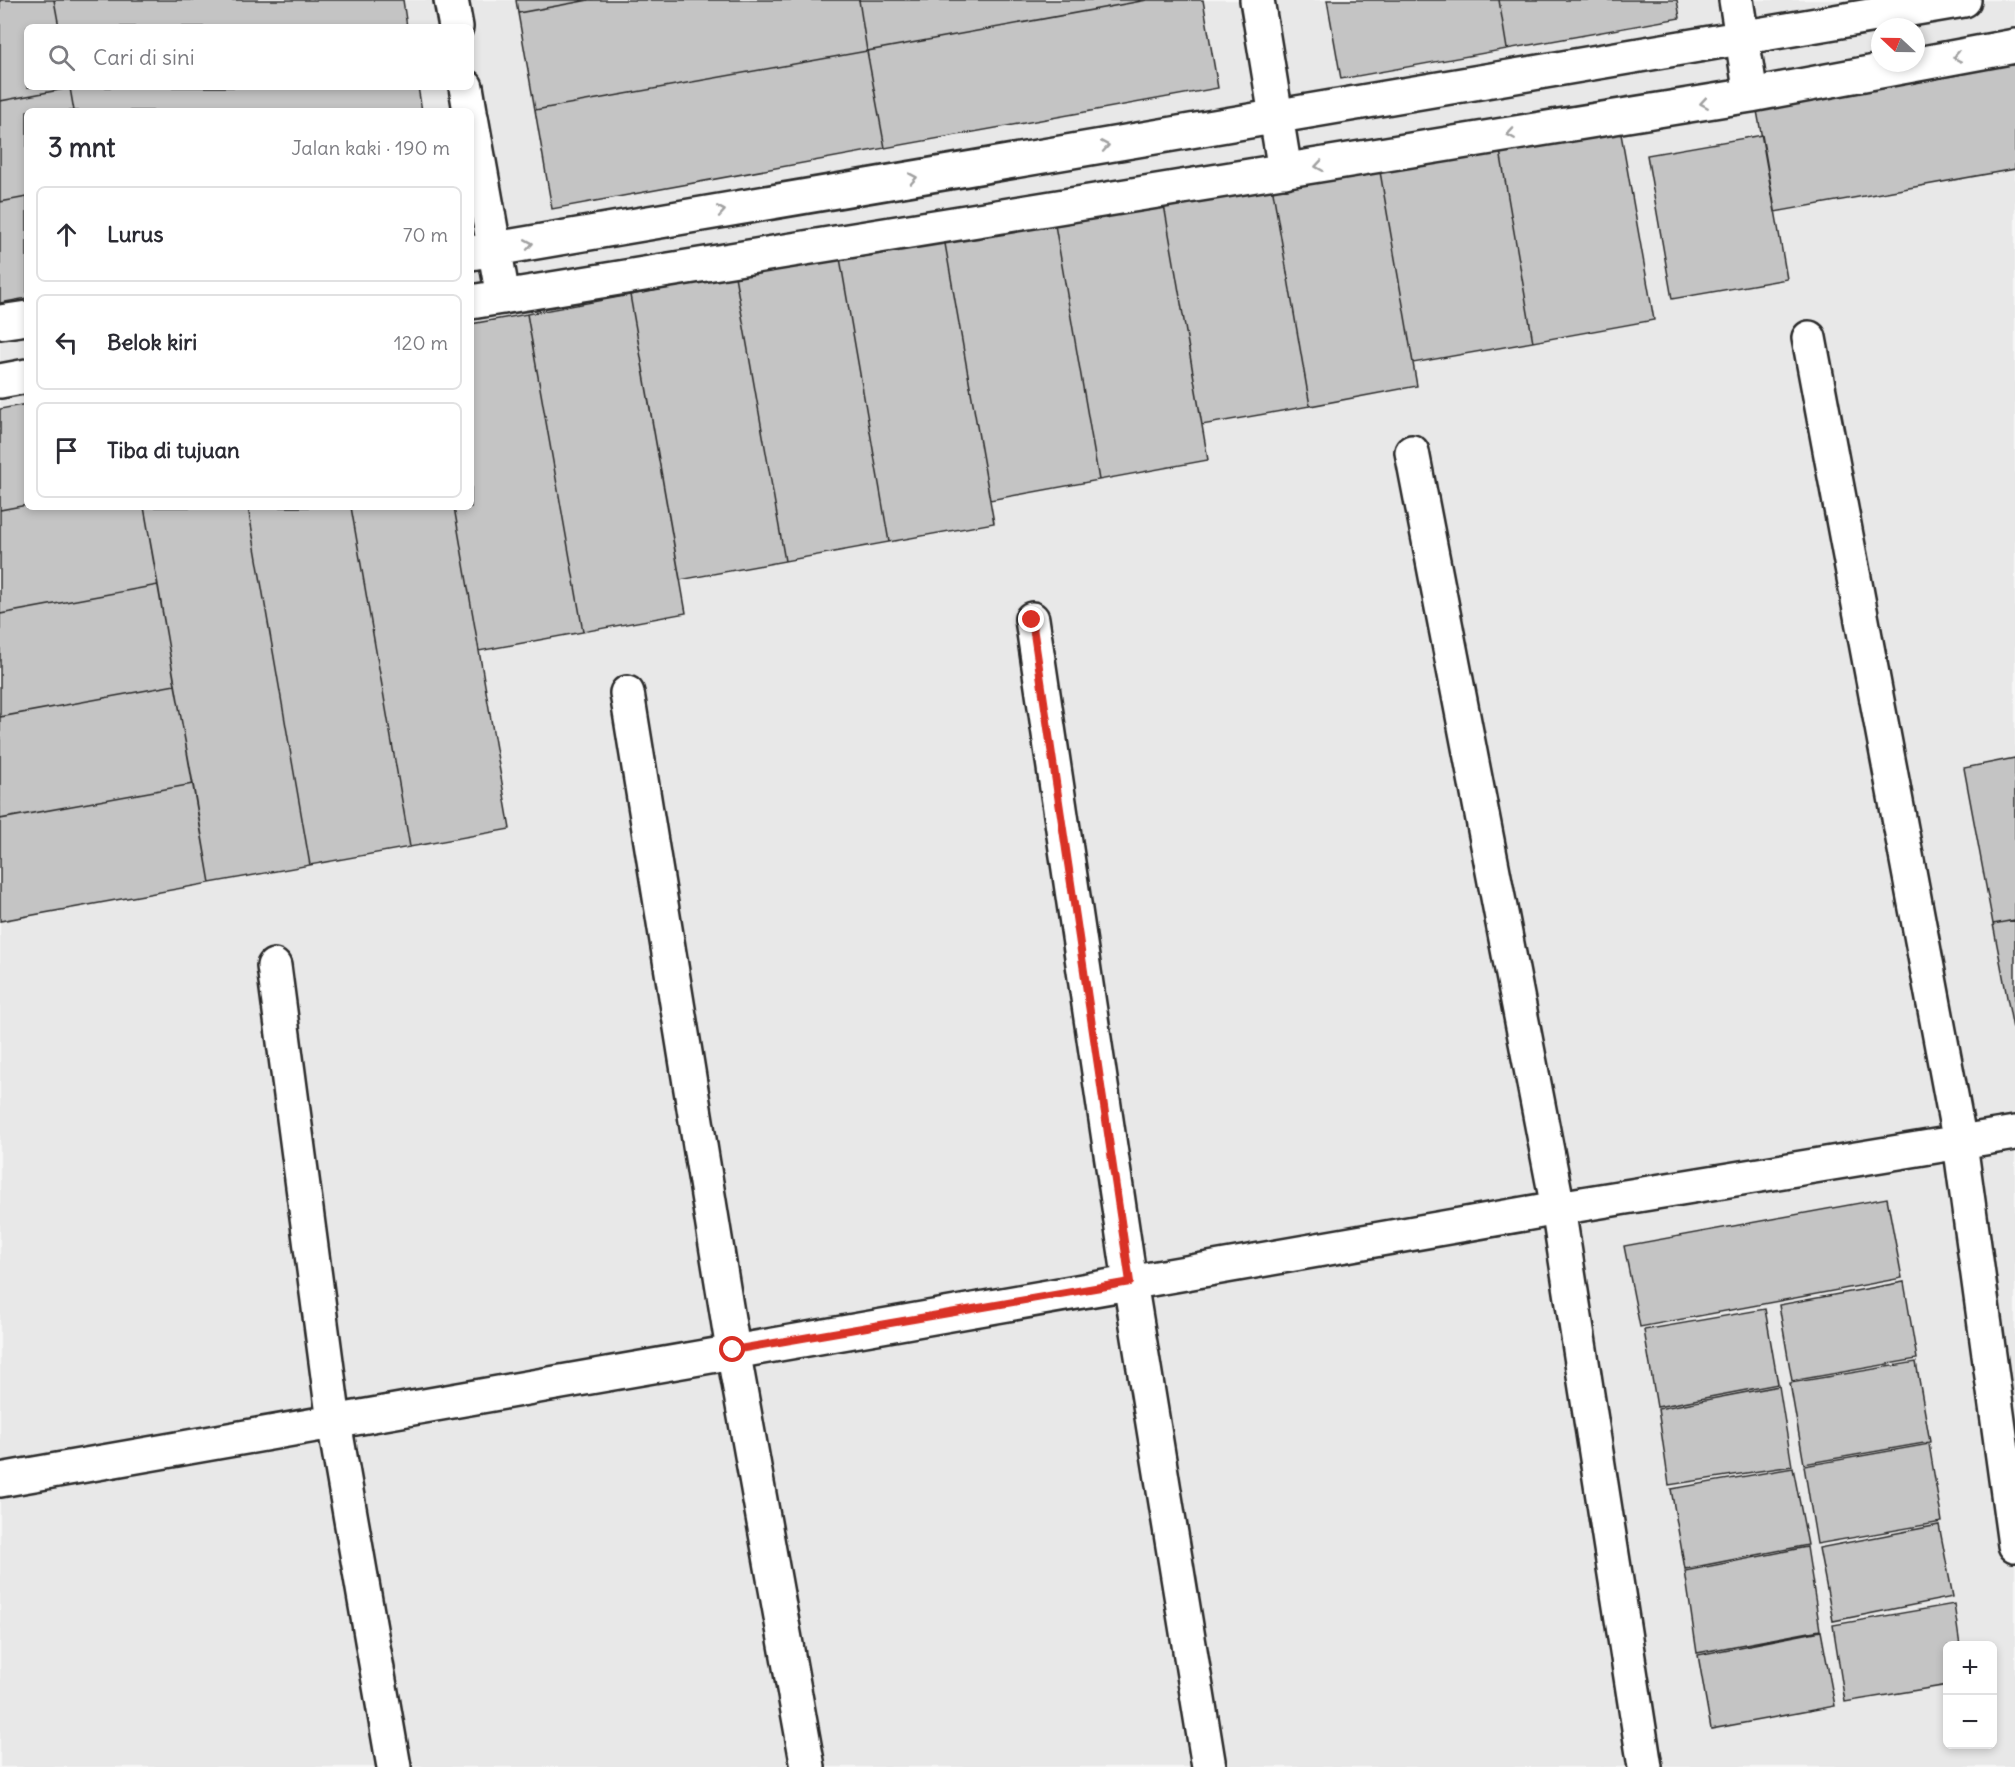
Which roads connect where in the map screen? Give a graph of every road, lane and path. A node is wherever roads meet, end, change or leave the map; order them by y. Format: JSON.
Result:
{"nodes":[{"id":1,"x":451,"y":0,"type":"edge"},
{"id":2,"x":1257,"y":0,"type":"edge"},
{"id":3,"x":1736,"y":0,"type":"edge"},
{"id":4,"x":1964,"y":0,"type":"edge"},
{"id":5,"x":455,"y":24,"type":"edge"},
{"id":6,"x":1742,"y":36,"type":"junction"},
{"id":7,"x":2015,"y":46,"type":"edge"},
{"id":8,"x":466,"y":90,"type":"edge"},
{"id":9,"x":1751,"y":95,"type":"junction"},
{"id":10,"x":470,"y":108,"type":"edge"},
{"id":11,"x":1275,"y":117,"type":"junction"},
{"id":12,"x":474,"y":154,"type":"edge"},
{"id":13,"x":1285,"y":171,"type":"junction"},
{"id":14,"x":482,"y":251,"type":"edge"},
{"id":15,"x":503,"y":297,"type":"junction"},
{"id":16,"x":474,"y":302,"type":"edge"},
{"id":17,"x":24,"y":318,"type":"edge"},
{"id":18,"x":0,"y":322,"type":"edge"},
{"id":19,"x":1809,"y":338,"type":"dead end"},
{"id":20,"x":24,"y":377,"type":"edge"},
{"id":21,"x":0,"y":381,"type":"edge"},
{"id":22,"x":1412,"y":452,"type":"dead end"},
{"id":23,"x":1032,"y":620,"type":"dead end"},
{"id":24,"x":627,"y":693,"type":"dead end"},
{"id":25,"x":274,"y":966,"type":"dead end"},
{"id":26,"x":2015,"y":1133,"type":"edge"},
{"id":27,"x":1960,"y":1143,"type":"junction"},
{"id":28,"x":1558,"y":1208,"type":"junction"},
{"id":29,"x":1130,"y":1282,"type":"junction"},
{"id":30,"x":733,"y":1350,"type":"junction"},
{"id":31,"x":334,"y":1422,"type":"junction"},
{"id":32,"x":0,"y":1480,"type":"edge"},
{"id":33,"x":2015,"y":1545,"type":"edge"},
{"id":34,"x":394,"y":1767,"type":"edge"},
{"id":35,"x":808,"y":1767,"type":"edge"},
{"id":36,"x":1209,"y":1767,"type":"edge"},
{"id":37,"x":1645,"y":1767,"type":"edge"}],
"edges":[{"from":1,"to":5,"type":"street"},
{"from":2,"to":11,"type":"street"},
{"from":3,"to":6,"type":"street"},
{"from":4,"to":6,"type":"street"},
{"from":6,"to":9,"type":"street"},
{"from":6,"to":11,"type":"street"},
{"from":7,"to":9,"type":"street","one_way":true},
{"from":8,"to":10,"type":"street"},
{"from":9,"to":13,"type":"street","one_way":true},
{"from":11,"to":13,"type":"street"},
{"from":14,"to":11,"type":"street","one_way":true},
{"from":12,"to":14,"type":"street"},
{"from":13,"to":15,"type":"street"},
{"from":14,"to":15,"type":"street"},
{"from":15,"to":16,"type":"street"},
{"from":17,"to":18,"type":"street"},
{"from":19,"to":27,"type":"street"},
{"from":20,"to":21,"type":"street"},
{"from":22,"to":28,"type":"street"},
{"from":23,"to":29,"type":"street"},
{"from":24,"to":30,"type":"street"},
{"from":25,"to":31,"type":"street"},
{"from":26,"to":27,"type":"street"},
{"from":27,"to":28,"type":"street"},
{"from":27,"to":33,"type":"street"},
{"from":28,"to":29,"type":"street"},
{"from":28,"to":37,"type":"street"},
{"from":29,"to":30,"type":"street"},
{"from":29,"to":36,"type":"street"},
{"from":30,"to":31,"type":"street"},
{"from":30,"to":35,"type":"street"},
{"from":31,"to":32,"type":"street"},
{"from":31,"to":34,"type":"street"}]}
